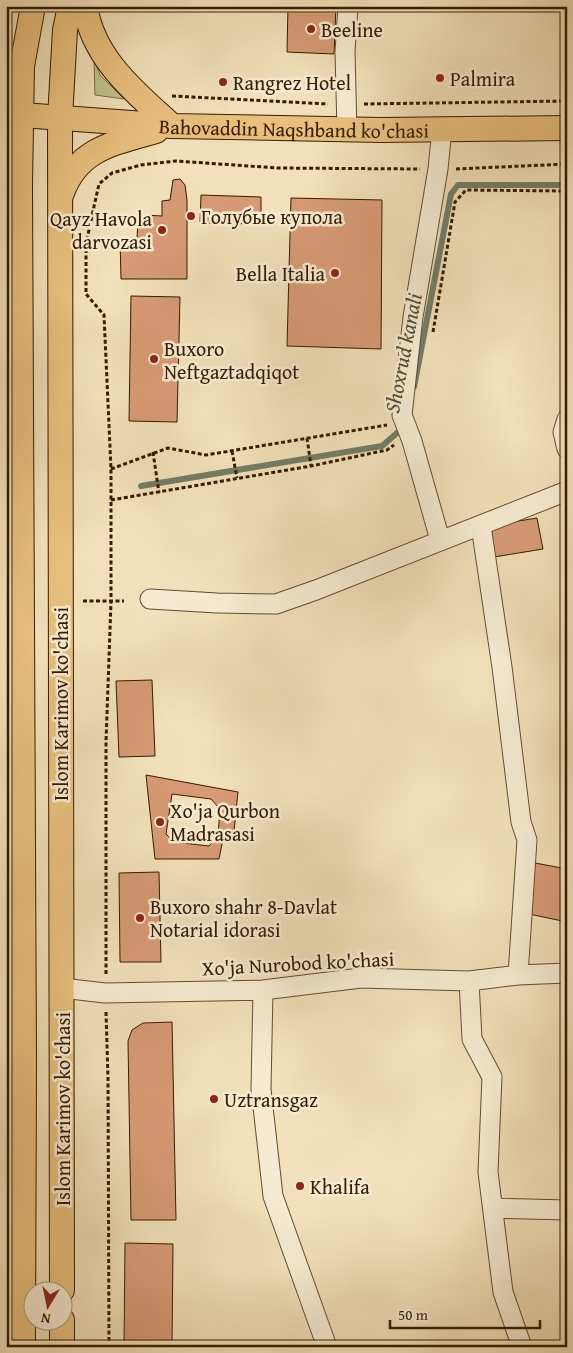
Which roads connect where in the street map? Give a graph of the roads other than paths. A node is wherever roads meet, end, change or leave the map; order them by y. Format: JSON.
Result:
{"nodes":[{"id":1,"x":33,"y":6,"type":"edge"},
{"id":2,"x":70,"y":6,"type":"edge"},
{"id":3,"x":84,"y":6,"type":"edge"},
{"id":4,"x":348,"y":6,"type":"edge"},
{"id":5,"x":11,"y":112,"type":"edge"},
{"id":6,"x":60,"y":118,"type":"junction"},
{"id":7,"x":172,"y":126,"type":"junction"},
{"id":8,"x":567,"y":128,"type":"edge"},
{"id":9,"x":347,"y":130,"type":"junction"},
{"id":10,"x":442,"y":130,"type":"junction"},
{"id":11,"x":61,"y":196,"type":"junction"},
{"id":12,"x":567,"y":419,"type":"edge"},
{"id":13,"x":567,"y":450,"type":"edge"},
{"id":14,"x":567,"y":491,"type":"edge"},
{"id":15,"x":480,"y":526,"type":"junction"},
{"id":16,"x":440,"y":540,"type":"junction"},
{"id":17,"x":150,"y":599,"type":"dead end"},
{"id":18,"x":567,"y":973,"type":"edge"},
{"id":19,"x":518,"y":974,"type":"junction"},
{"id":20,"x":469,"y":981,"type":"junction"},
{"id":21,"x":62,"y":988,"type":"junction"},
{"id":22,"x":263,"y":990,"type":"junction"},
{"id":23,"x":15,"y":1063,"type":"edge"},
{"id":24,"x":493,"y":1208,"type":"junction"},
{"id":25,"x":567,"y":1210,"type":"edge"},
{"id":26,"x":62,"y":1280,"type":"edge"},
{"id":27,"x":62,"y":1330,"type":"edge"},
{"id":28,"x":23,"y":1347,"type":"edge"},
{"id":29,"x":62,"y":1347,"type":"edge"},
{"id":30,"x":327,"y":1347,"type":"edge"},
{"id":31,"x":522,"y":1347,"type":"edge"}],
"edges":[{"from":1,"to":5,"type":"main road","name":"Islom Karimov ko'chasi"},
{"from":2,"to":6,"type":"main road","name":"Islom Karimov ko'chasi"},
{"from":3,"to":7,"type":"main road"},
{"from":4,"to":9,"type":"street"},
{"from":5,"to":6,"type":"main road","name":"Bahovaddin Naqshband ko'chasi"},
{"from":5,"to":23,"type":"main road","name":"Islom Karimov ko'chasi"},
{"from":6,"to":7,"type":"main road","name":"Bahovaddin Naqshband ko'chasi"},
{"from":6,"to":11,"type":"main road","name":"Islom Karimov ko'chasi"},
{"from":7,"to":9,"type":"main road","name":"Bahovaddin Naqshband ko'chasi"},
{"from":7,"to":11,"type":"main road"},
{"from":8,"to":10,"type":"main road","name":"Bahovaddin Naqshband ko'chasi"},
{"from":9,"to":10,"type":"main road","name":"Bahovaddin Naqshband ko'chasi"},
{"from":10,"to":16,"type":"street"},
{"from":11,"to":21,"type":"main road","name":"Islom Karimov ko'chasi"},
{"from":12,"to":13,"type":"street"},
{"from":14,"to":15,"type":"street"},
{"from":15,"to":16,"type":"street"},
{"from":15,"to":19,"type":"street"},
{"from":16,"to":17,"type":"street"},
{"from":18,"to":19,"type":"street","name":"Xo'ja Nurobod ko'chasi"},
{"from":19,"to":20,"type":"street","name":"Xo'ja Nurobod ko'chasi"},
{"from":20,"to":22,"type":"street","name":"Xo'ja Nurobod ko'chasi"},
{"from":20,"to":24,"type":"street"},
{"from":21,"to":22,"type":"street","name":"Xo'ja Nurobod ko'chasi"},
{"from":21,"to":26,"type":"main road","name":"Islom Karimov ko'chasi"},
{"from":22,"to":30,"type":"street"},
{"from":23,"to":28,"type":"main road","name":"Islom Karimov ko'chasi"},
{"from":24,"to":25,"type":"street"},
{"from":24,"to":31,"type":"street"},
{"from":27,"to":29,"type":"main road"}]}
